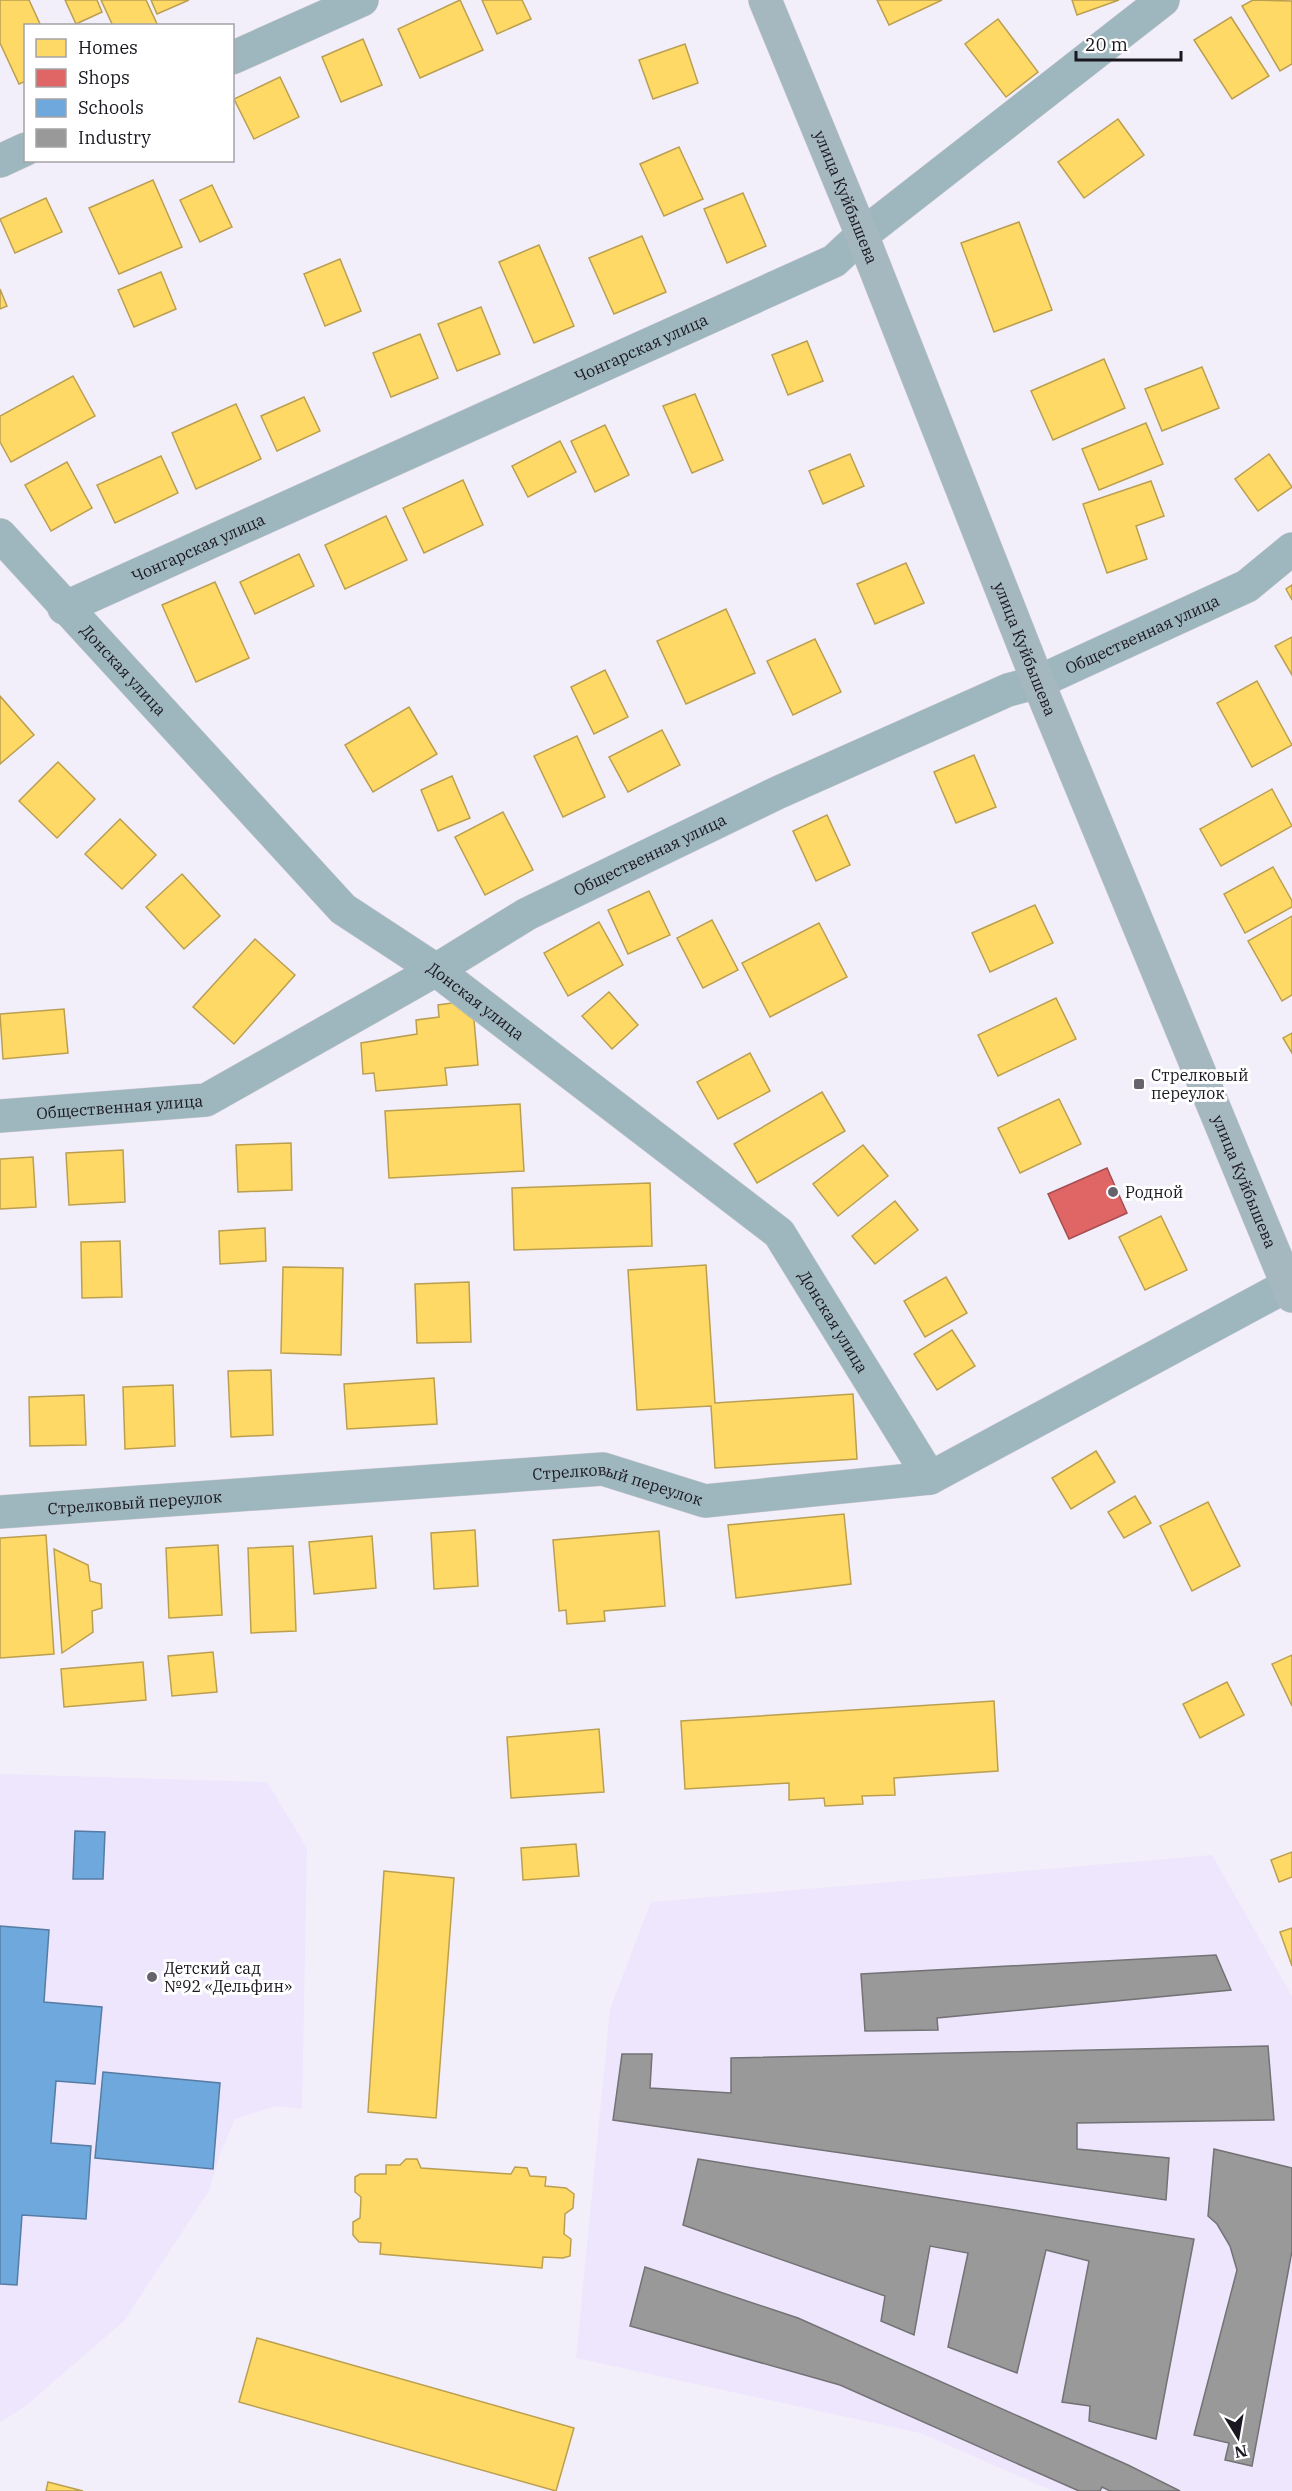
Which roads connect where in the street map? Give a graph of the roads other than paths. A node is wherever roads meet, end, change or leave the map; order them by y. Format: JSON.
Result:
{"nodes":[{"id":1,"x":362,"y":0,"type":"edge"},
{"id":2,"x":765,"y":0,"type":"edge"},
{"id":3,"x":1163,"y":0,"type":"edge"},
{"id":4,"x":234,"y":57,"type":"edge"},
{"id":5,"x":24,"y":150,"type":"edge"},
{"id":6,"x":0,"y":161,"type":"edge"},
{"id":7,"x":862,"y":235,"type":"junction"},
{"id":8,"x":0,"y":536,"type":"edge"},
{"id":9,"x":1292,"y":549,"type":"edge"},
{"id":10,"x":64,"y":608,"type":"junction"},
{"id":11,"x":1038,"y":682,"type":"junction"},
{"id":12,"x":436,"y":970,"type":"junction"},
{"id":13,"x":0,"y":1116,"type":"edge"},
{"id":14,"x":1291,"y":1288,"type":"edge"},
{"id":15,"x":930,"y":1478,"type":"junction"},
{"id":16,"x":0,"y":1512,"type":"edge"}],
"edges":[{"from":1,"to":4,"type":"street"},
{"from":2,"to":7,"type":"main road","name":"улица Куйбышева"},
{"from":3,"to":7,"type":"street","name":"Чонгарская улица"},
{"from":5,"to":6,"type":"street"},
{"from":7,"to":10,"type":"street","name":"Чонгарская улица"},
{"from":7,"to":11,"type":"main road","name":"улица Куйбышева"},
{"from":8,"to":10,"type":"street","name":"Донская улица"},
{"from":9,"to":11,"type":"street","name":"Общественная улица"},
{"from":10,"to":12,"type":"street","name":"Донская улица"},
{"from":11,"to":12,"type":"street","name":"Общественная улица"},
{"from":11,"to":14,"type":"main road","name":"улица Куйбышева"},
{"from":12,"to":13,"type":"street","name":"Общественная улица"},
{"from":12,"to":15,"type":"street","name":"Донская улица"},
{"from":14,"to":15,"type":"street","name":"Стрелковый переулок"},
{"from":15,"to":16,"type":"street","name":"Стрелковый переулок"}]}
